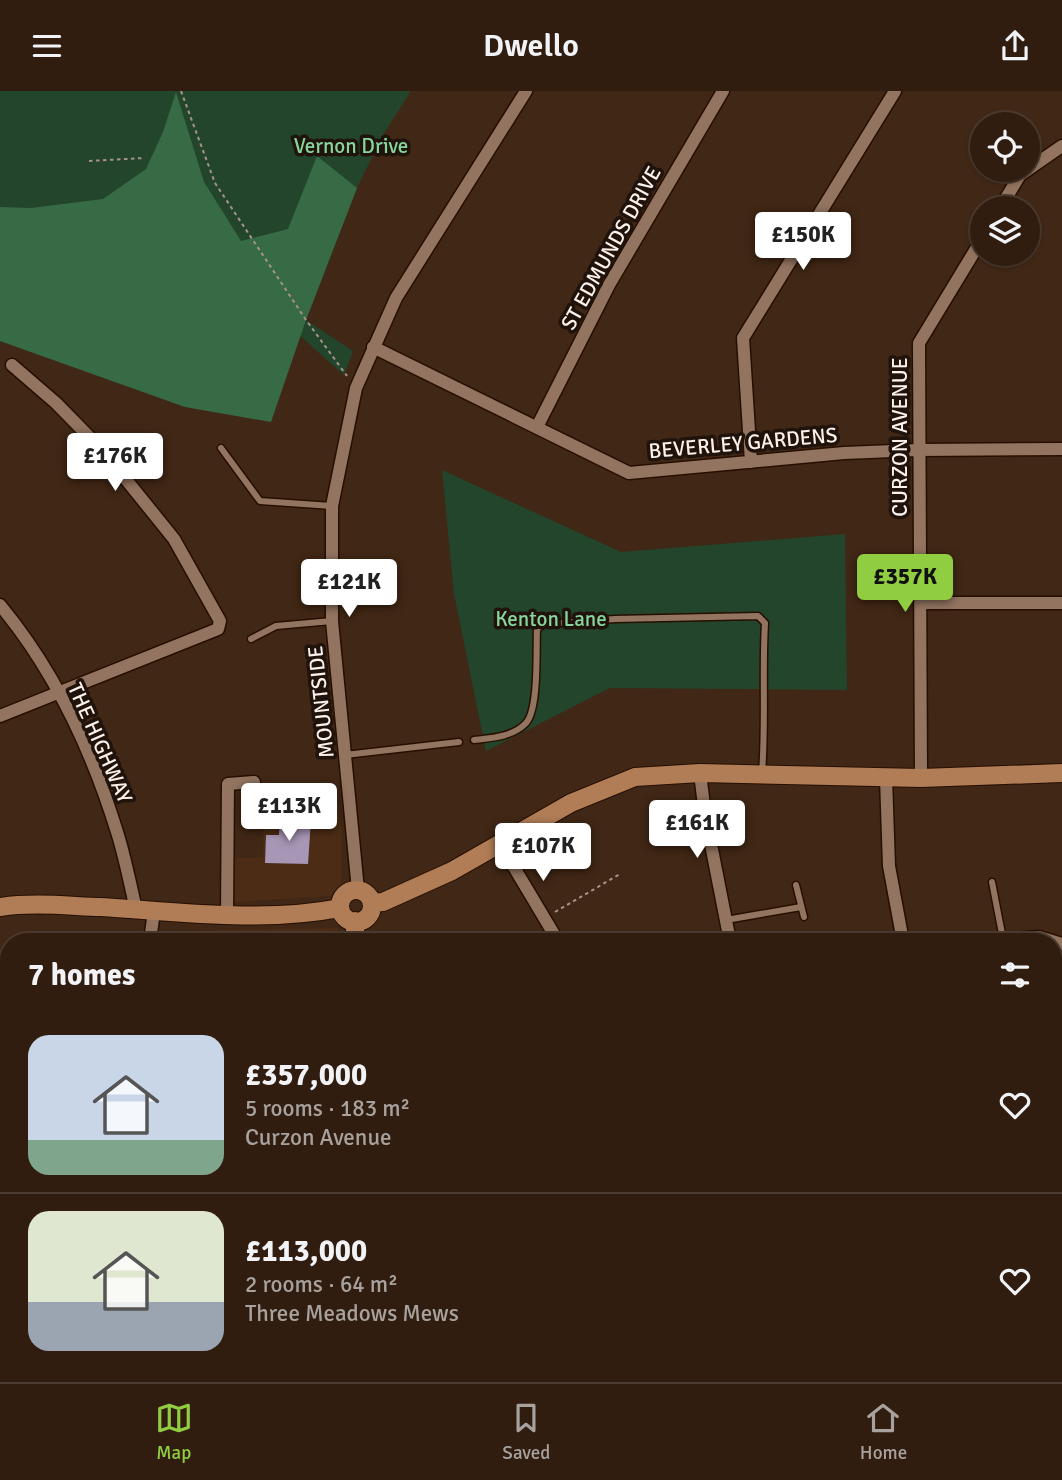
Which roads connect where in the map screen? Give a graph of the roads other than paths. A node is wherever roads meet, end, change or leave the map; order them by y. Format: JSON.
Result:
{"nodes":[{"id":1,"x":526,"y":91,"type":"edge"},
{"id":2,"x":723,"y":91,"type":"edge"},
{"id":3,"x":895,"y":91,"type":"edge"},
{"id":4,"x":1062,"y":146,"type":"edge"},
{"id":5,"x":1007,"y":196,"type":"edge"},
{"id":6,"x":970,"y":259,"type":"edge"},
{"id":7,"x":373,"y":347,"type":"junction"},
{"id":8,"x":12,"y":365,"type":"dead end"},
{"id":9,"x":537,"y":427,"type":"junction"},
{"id":10,"x":221,"y":447,"type":"dead end"},
{"id":11,"x":1062,"y":449,"type":"edge"},
{"id":12,"x":918,"y":450,"type":"junction"},
{"id":13,"x":751,"y":462,"type":"junction"},
{"id":14,"x":332,"y":506,"type":"junction"},
{"id":15,"x":922,"y":603,"type":"junction"},
{"id":16,"x":1062,"y":603,"type":"edge"},
{"id":17,"x":0,"y":605,"type":"edge"},
{"id":18,"x":332,"y":621,"type":"junction"},
{"id":19,"x":251,"y":639,"type":"dead end"},
{"id":20,"x":59,"y":692,"type":"junction"},
{"id":21,"x":0,"y":716,"type":"edge"},
{"id":22,"x":474,"y":740,"type":"dead end"},
{"id":23,"x":459,"y":742,"type":"dead end"},
{"id":24,"x":345,"y":755,"type":"junction"},
{"id":25,"x":1062,"y":772,"type":"edge"},
{"id":26,"x":700,"y":773,"type":"junction"},
{"id":27,"x":762,"y":775,"type":"junction"},
{"id":28,"x":886,"y":778,"type":"junction"},
{"id":29,"x":921,"y":778,"type":"junction"},
{"id":30,"x":254,"y":782,"type":"dead end"},
{"id":31,"x":499,"y":842,"type":"junction"},
{"id":32,"x":992,"y":882,"type":"dead end"},
{"id":33,"x":796,"y":885,"type":"dead end"},
{"id":34,"x":358,"y":890,"type":"junction"},
{"id":35,"x":372,"y":903,"type":"junction"},
{"id":36,"x":0,"y":907,"type":"edge"},
{"id":37,"x":801,"y":907,"type":"junction"},
{"id":38,"x":341,"y":908,"type":"junction"},
{"id":39,"x":145,"y":910,"type":"junction"},
{"id":40,"x":227,"y":915,"type":"junction"},
{"id":41,"x":804,"y":917,"type":"dead end"},
{"id":42,"x":726,"y":920,"type":"junction"},
{"id":43,"x":355,"y":921,"type":"junction"},
{"id":44,"x":149,"y":933,"type":"edge"},
{"id":45,"x":355,"y":933,"type":"edge"},
{"id":46,"x":553,"y":933,"type":"edge"},
{"id":47,"x":728,"y":933,"type":"edge"},
{"id":48,"x":902,"y":933,"type":"edge"},
{"id":49,"x":1002,"y":933,"type":"edge"}],
"edges":[{"from":1,"to":7,"type":"street"},
{"from":2,"to":9,"type":"street","name":"ST EDMUNDS DRIVE"},
{"from":3,"to":13,"type":"street"},
{"from":4,"to":5,"type":"street"},
{"from":6,"to":12,"type":"street","name":"CURZON AVENUE"},
{"from":7,"to":9,"type":"street","name":"BEVERLEY GARDENS"},
{"from":7,"to":14,"type":"street","name":"MOUNTSIDE"},
{"from":8,"to":20,"type":"street"},
{"from":9,"to":13,"type":"street","name":"BEVERLEY GARDENS"},
{"from":10,"to":14,"type":"lane"},
{"from":11,"to":12,"type":"street","name":"BEVERLEY GARDENS"},
{"from":12,"to":13,"type":"street","name":"BEVERLEY GARDENS"},
{"from":12,"to":15,"type":"street","name":"CURZON AVENUE"},
{"from":14,"to":18,"type":"street","name":"MOUNTSIDE"},
{"from":15,"to":16,"type":"street"},
{"from":15,"to":29,"type":"street","name":"CURZON AVENUE"},
{"from":17,"to":20,"type":"street","name":"THE HIGHWAY"},
{"from":18,"to":19,"type":"lane"},
{"from":18,"to":24,"type":"street","name":"MOUNTSIDE"},
{"from":20,"to":21,"type":"street"},
{"from":20,"to":39,"type":"street","name":"THE HIGHWAY"},
{"from":22,"to":27,"type":"lane"},
{"from":23,"to":24,"type":"lane"},
{"from":24,"to":34,"type":"street","name":"MOUNTSIDE"},
{"from":25,"to":29,"type":"street"},
{"from":26,"to":27,"type":"street"},
{"from":26,"to":31,"type":"street"},
{"from":26,"to":42,"type":"street"},
{"from":27,"to":28,"type":"street"},
{"from":28,"to":29,"type":"street"},
{"from":28,"to":48,"type":"street"},
{"from":30,"to":40,"type":"street"},
{"from":31,"to":35,"type":"street"},
{"from":31,"to":46,"type":"street"},
{"from":32,"to":49,"type":"lane"},
{"from":33,"to":37,"type":"lane"},
{"from":34,"to":35,"type":"street"},
{"from":34,"to":38,"type":"street"},
{"from":35,"to":43,"type":"street"},
{"from":36,"to":39,"type":"street"},
{"from":37,"to":41,"type":"lane"},
{"from":37,"to":42,"type":"lane"},
{"from":38,"to":40,"type":"street"},
{"from":38,"to":43,"type":"street"},
{"from":39,"to":40,"type":"street"},
{"from":39,"to":44,"type":"street"},
{"from":42,"to":47,"type":"street"},
{"from":43,"to":45,"type":"street"}]}
